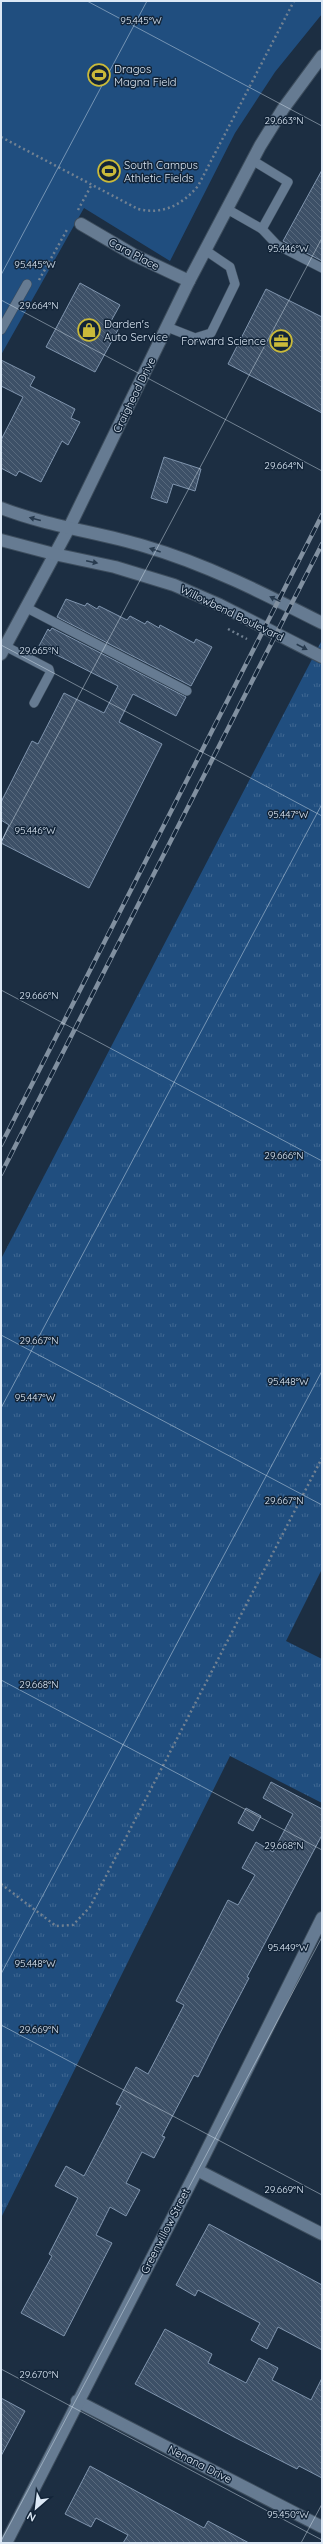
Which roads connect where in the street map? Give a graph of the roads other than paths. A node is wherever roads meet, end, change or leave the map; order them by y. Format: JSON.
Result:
{"nodes":[{"id":1,"x":322,"y":56,"type":"edge"},
{"id":2,"x":252,"y":160,"type":"junction"},
{"id":3,"x":227,"y":209,"type":"junction"},
{"id":4,"x":76,"y":220,"type":"road end"},
{"id":5,"x":262,"y":228,"type":"junction"},
{"id":6,"x":205,"y":250,"type":"junction"},
{"id":7,"x":322,"y":268,"type":"edge"},
{"id":8,"x":189,"y":281,"type":"junction"},
{"id":9,"x":27,"y":284,"type":"dead end"},
{"id":10,"x":167,"y":326,"type":"junction"},
{"id":11,"x":1,"y":330,"type":"edge"},
{"id":12,"x":1,"y":508,"type":"edge"},
{"id":13,"x":69,"y":528,"type":"junction"},
{"id":14,"x":1,"y":540,"type":"edge"},
{"id":15,"x":54,"y":554,"type":"junction"},
{"id":16,"x":26,"y":607,"type":"junction"},
{"id":17,"x":322,"y":623,"type":"edge"},
{"id":18,"x":3,"y":650,"type":"edge"},
{"id":19,"x":322,"y":657,"type":"edge"},
{"id":20,"x":187,"y":691,"type":"dead end"},
{"id":21,"x":34,"y":703,"type":"dead end"},
{"id":22,"x":322,"y":1918,"type":"edge"},
{"id":23,"x":317,"y":1940,"type":"edge"},
{"id":24,"x":197,"y":2170,"type":"junction"},
{"id":25,"x":322,"y":2234,"type":"edge"},
{"id":26,"x":77,"y":2401,"type":"junction"},
{"id":27,"x":322,"y":2527,"type":"edge"},
{"id":28,"x":6,"y":2543,"type":"edge"}],
"edges":[{"from":1,"to":2,"type":"street","name":"Craighead Drive"},
{"from":2,"to":3,"type":"street","name":"Craighead Drive"},
{"from":2,"to":5,"type":"lane"},
{"from":3,"to":5,"type":"lane"},
{"from":3,"to":6,"type":"street","name":"Craighead Drive"},
{"from":4,"to":8,"type":"street","name":"Cara Place"},
{"from":5,"to":7,"type":"lane"},
{"from":6,"to":8,"type":"street","name":"Craighead Drive"},
{"from":6,"to":10,"type":"lane"},
{"from":8,"to":10,"type":"street","name":"Craighead Drive"},
{"from":9,"to":11,"type":"lane"},
{"from":10,"to":13,"type":"street","name":"Craighead Drive"},
{"from":13,"to":12,"type":"street","one_way":true},
{"from":13,"to":15,"type":"street","name":"Craighead Drive"},
{"from":17,"to":13,"type":"street","one_way":true},
{"from":14,"to":15,"type":"street","name":"Willowbend Boulevard"},
{"from":15,"to":16,"type":"street","name":"Craighead Drive"},
{"from":15,"to":19,"type":"street","name":"Willowbend Boulevard","one_way":true},
{"from":16,"to":18,"type":"street","name":"Craighead Drive"},
{"from":16,"to":20,"type":"lane"},
{"from":18,"to":21,"type":"lane"},
{"from":22,"to":23,"type":"street","name":"Greenwillow Street"},
{"from":23,"to":24,"type":"street","name":"Greenwillow Street"},
{"from":24,"to":25,"type":"street"},
{"from":24,"to":26,"type":"street","name":"Greenwillow Street"},
{"from":26,"to":27,"type":"street","name":"Nenana Drive"},
{"from":26,"to":28,"type":"street","name":"Greenwillow Street"}]}
